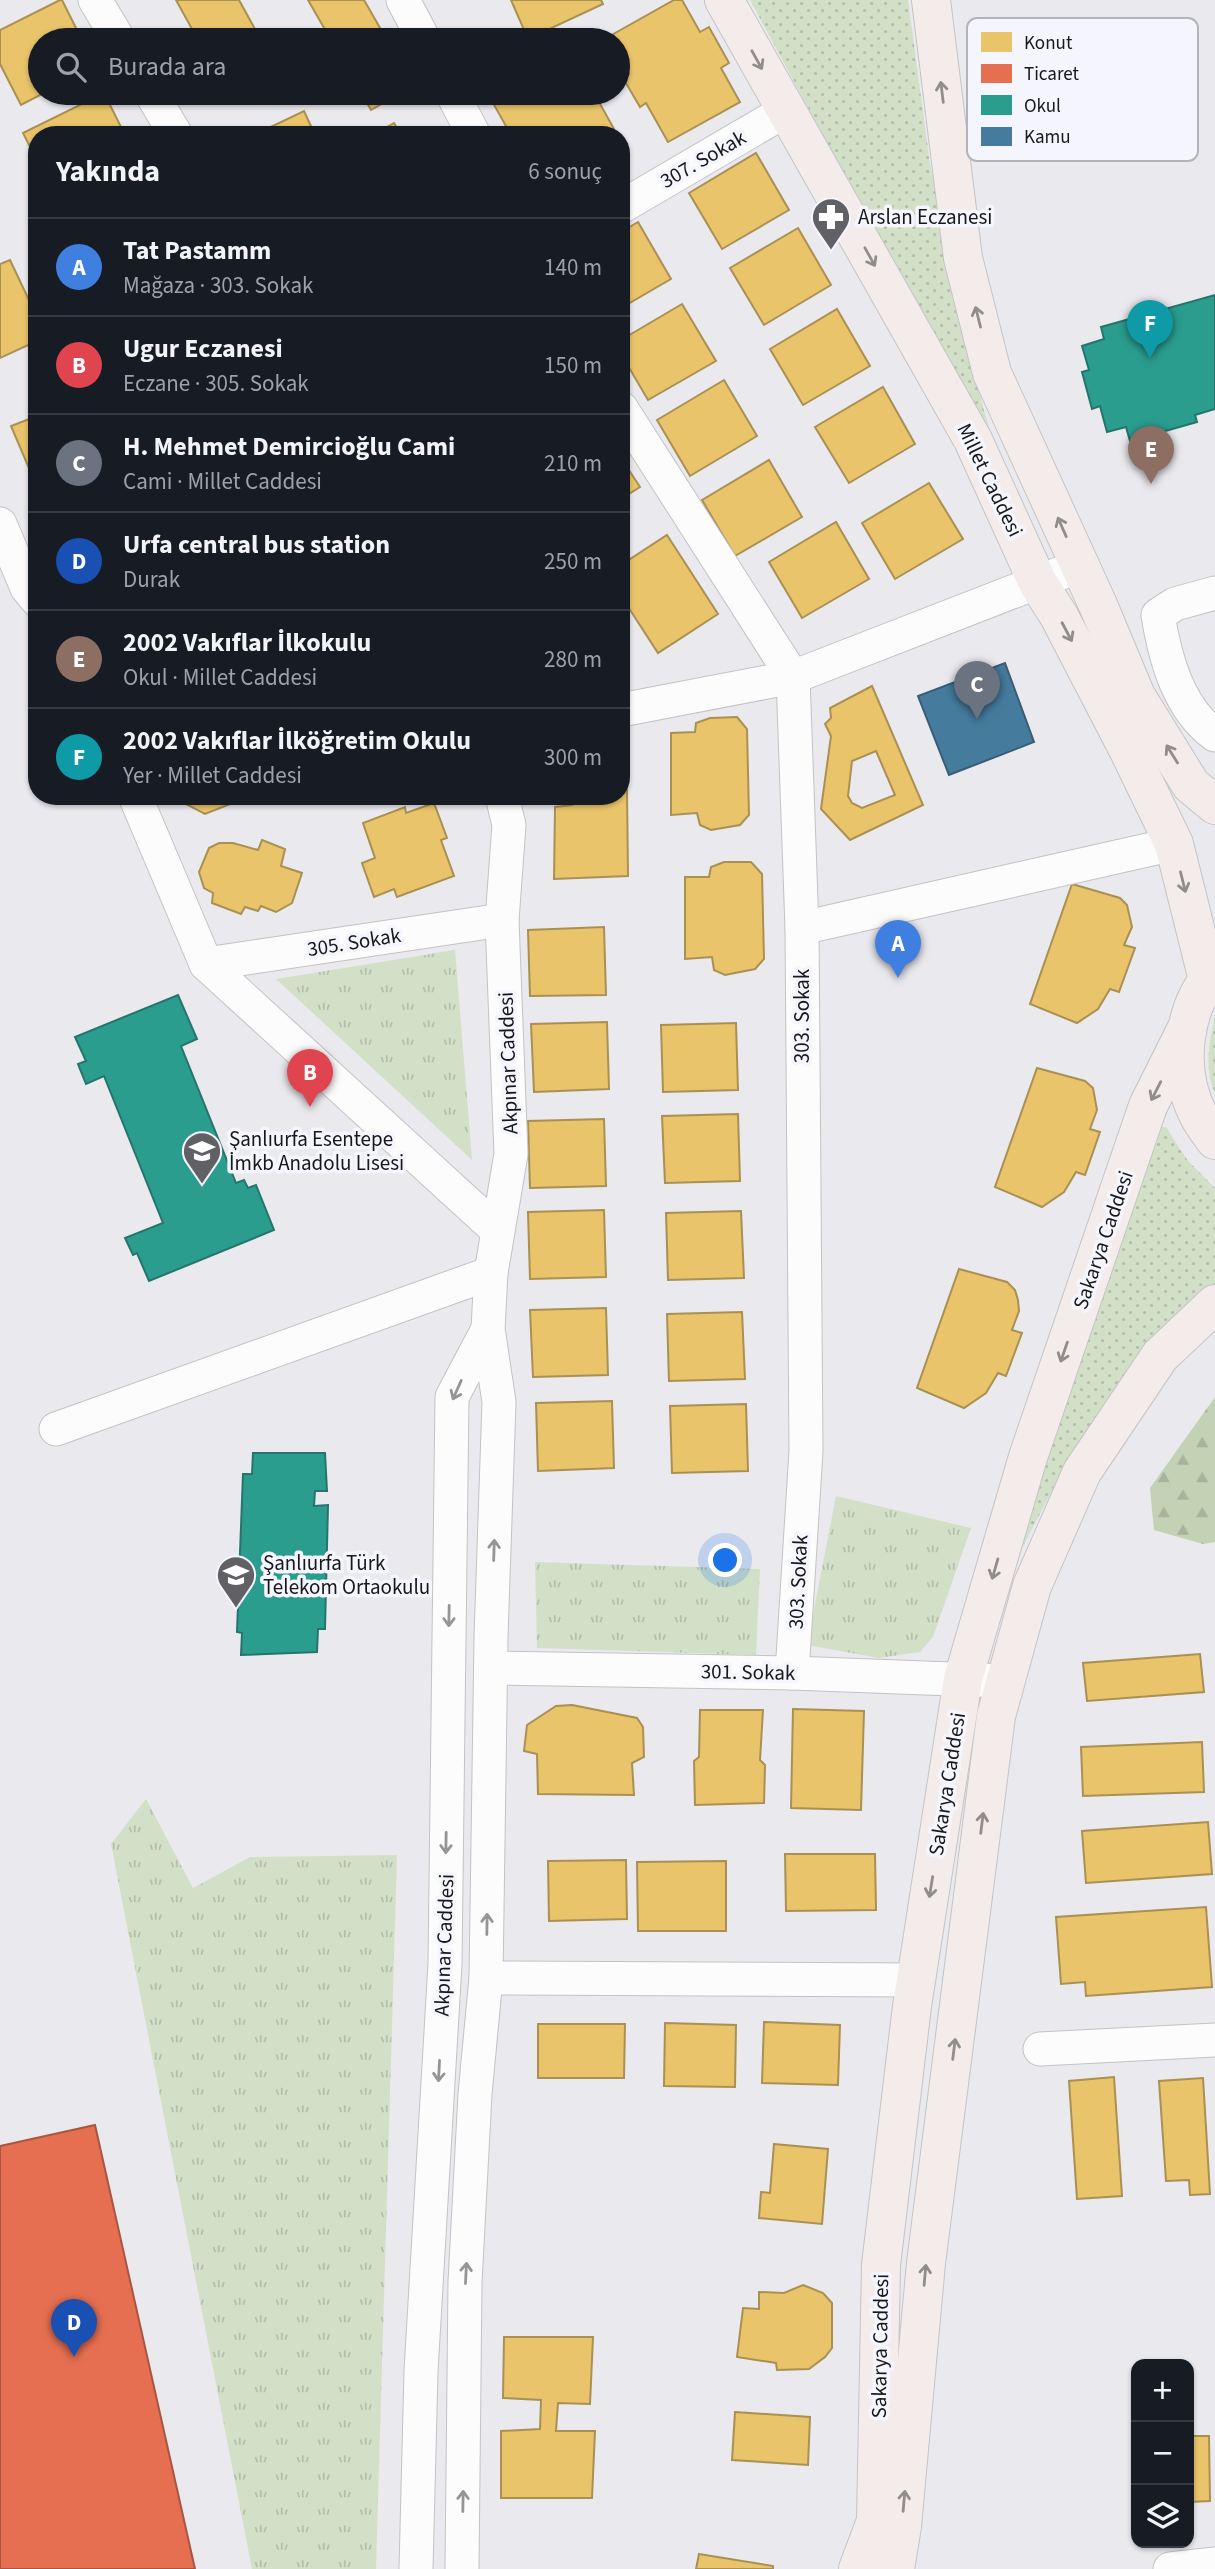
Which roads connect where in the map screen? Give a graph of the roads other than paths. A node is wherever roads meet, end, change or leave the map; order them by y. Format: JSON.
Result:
{"nodes":[{"id":1,"x":95,"y":0,"type":"edge"},
{"id":2,"x":403,"y":0,"type":"edge"},
{"id":3,"x":724,"y":0,"type":"edge"},
{"id":4,"x":931,"y":0,"type":"edge"},
{"id":5,"x":112,"y":28,"type":"edge"},
{"id":6,"x":418,"y":28,"type":"edge"},
{"id":7,"x":158,"y":105,"type":"edge"},
{"id":8,"x":458,"y":105,"type":"edge"},
{"id":9,"x":785,"y":111,"type":"junction"},
{"id":10,"x":171,"y":126,"type":"edge"},
{"id":11,"x":469,"y":126,"type":"edge"},
{"id":12,"x":630,"y":202,"type":"edge"},
{"id":13,"x":630,"y":422,"type":"edge"},
{"id":14,"x":0,"y":524,"type":"edge"},
{"id":15,"x":1079,"y":566,"type":"junction"},
{"id":16,"x":28,"y":578,"type":"edge"},
{"id":17,"x":1038,"y":583,"type":"junction"},
{"id":18,"x":1215,"y":593,"type":"edge"},
{"id":19,"x":793,"y":677,"type":"junction"},
{"id":20,"x":630,"y":708,"type":"edge"},
{"id":21,"x":1215,"y":735,"type":"edge"},
{"id":22,"x":139,"y":805,"type":"edge"},
{"id":23,"x":504,"y":805,"type":"edge"},
{"id":24,"x":1215,"y":806,"type":"edge"},
{"id":25,"x":1174,"y":844,"type":"junction"},
{"id":26,"x":502,"y":920,"type":"junction"},
{"id":27,"x":802,"y":928,"type":"junction"},
{"id":28,"x":206,"y":964,"type":"junction"},
{"id":29,"x":1211,"y":976,"type":"edge"},
{"id":30,"x":1186,"y":1030,"type":"junction"},
{"id":31,"x":1215,"y":1140,"type":"edge"},
{"id":32,"x":497,"y":1230,"type":"junction"},
{"id":33,"x":491,"y":1273,"type":"junction"},
{"id":34,"x":1215,"y":1304,"type":"edge"},
{"id":35,"x":488,"y":1329,"type":"junction"},
{"id":36,"x":55,"y":1429,"type":"dead end"},
{"id":37,"x":491,"y":1668,"type":"junction"},
{"id":38,"x":792,"y":1673,"type":"junction"},
{"id":39,"x":963,"y":1679,"type":"junction"},
{"id":40,"x":1005,"y":1681,"type":"junction"},
{"id":41,"x":486,"y":1978,"type":"junction"},
{"id":42,"x":916,"y":1980,"type":"junction"},
{"id":43,"x":1215,"y":2040,"type":"edge"},
{"id":44,"x":1040,"y":2049,"type":"dead end"},
{"id":45,"x":1215,"y":2564,"type":"edge"},
{"id":46,"x":416,"y":2569,"type":"edge"},
{"id":47,"x":462,"y":2569,"type":"edge"},
{"id":48,"x":858,"y":2569,"type":"edge"},
{"id":49,"x":895,"y":2569,"type":"edge"},
{"id":50,"x":1170,"y":2569,"type":"edge"}],
"edges":[{"from":1,"to":5,"type":"street"},
{"from":2,"to":6,"type":"street"},
{"from":3,"to":9,"type":"main road","name":"Millet Caddesi","one_way":true},
{"from":15,"to":4,"type":"main road","one_way":true},
{"from":7,"to":10,"type":"street"},
{"from":8,"to":11,"type":"street"},
{"from":9,"to":12,"type":"street","name":"307. Sokak"},
{"from":9,"to":17,"type":"main road","name":"Millet Caddesi","one_way":true},
{"from":13,"to":19,"type":"street"},
{"from":14,"to":16,"type":"street"},
{"from":15,"to":17,"type":"street"},
{"from":24,"to":15,"type":"main road","one_way":true},
{"from":17,"to":19,"type":"street"},
{"from":17,"to":25,"type":"main road","name":"Millet Caddesi","one_way":true},
{"from":18,"to":21,"type":"street"},
{"from":19,"to":20,"type":"street"},
{"from":19,"to":27,"type":"street","name":"303. Sokak"},
{"from":22,"to":28,"type":"street"},
{"from":23,"to":26,"type":"street","name":"Akpınar Caddesi"},
{"from":25,"to":27,"type":"street"},
{"from":25,"to":29,"type":"main road","name":"Millet Caddesi","one_way":true},
{"from":26,"to":28,"type":"street","name":"305. Sokak"},
{"from":26,"to":32,"type":"street","name":"Akpınar Caddesi"},
{"from":27,"to":38,"type":"street","name":"303. Sokak"},
{"from":28,"to":32,"type":"street"},
{"from":29,"to":30,"type":"main road"},
{"from":30,"to":31,"type":"main road"},
{"from":30,"to":39,"type":"main road","name":"Sakarya Caddesi","one_way":true},
{"from":32,"to":33,"type":"street","name":"Akpınar Caddesi"},
{"from":33,"to":35,"type":"street","name":"Akpınar Caddesi"},
{"from":33,"to":36,"type":"street"},
{"from":34,"to":40,"type":"main road","name":"Sakarya Caddesi"},
{"from":37,"to":35,"type":"street","name":"Akpınar Caddesi","one_way":true},
{"from":35,"to":46,"type":"street","name":"Akpınar Caddesi","one_way":true},
{"from":37,"to":38,"type":"street","name":"301. Sokak"},
{"from":41,"to":37,"type":"street","name":"Akpınar Caddesi","one_way":true},
{"from":38,"to":39,"type":"street","name":"301. Sokak"},
{"from":39,"to":40,"type":"street","name":"301. Sokak"},
{"from":39,"to":42,"type":"main road","name":"Sakarya Caddesi","one_way":true},
{"from":49,"to":40,"type":"main road","name":"Sakarya Caddesi","one_way":true},
{"from":41,"to":42,"type":"street"},
{"from":47,"to":41,"type":"street","name":"Akpınar Caddesi","one_way":true},
{"from":42,"to":48,"type":"main road","name":"Sakarya Caddesi"},
{"from":43,"to":44,"type":"street"},
{"from":45,"to":50,"type":"street"}]}
